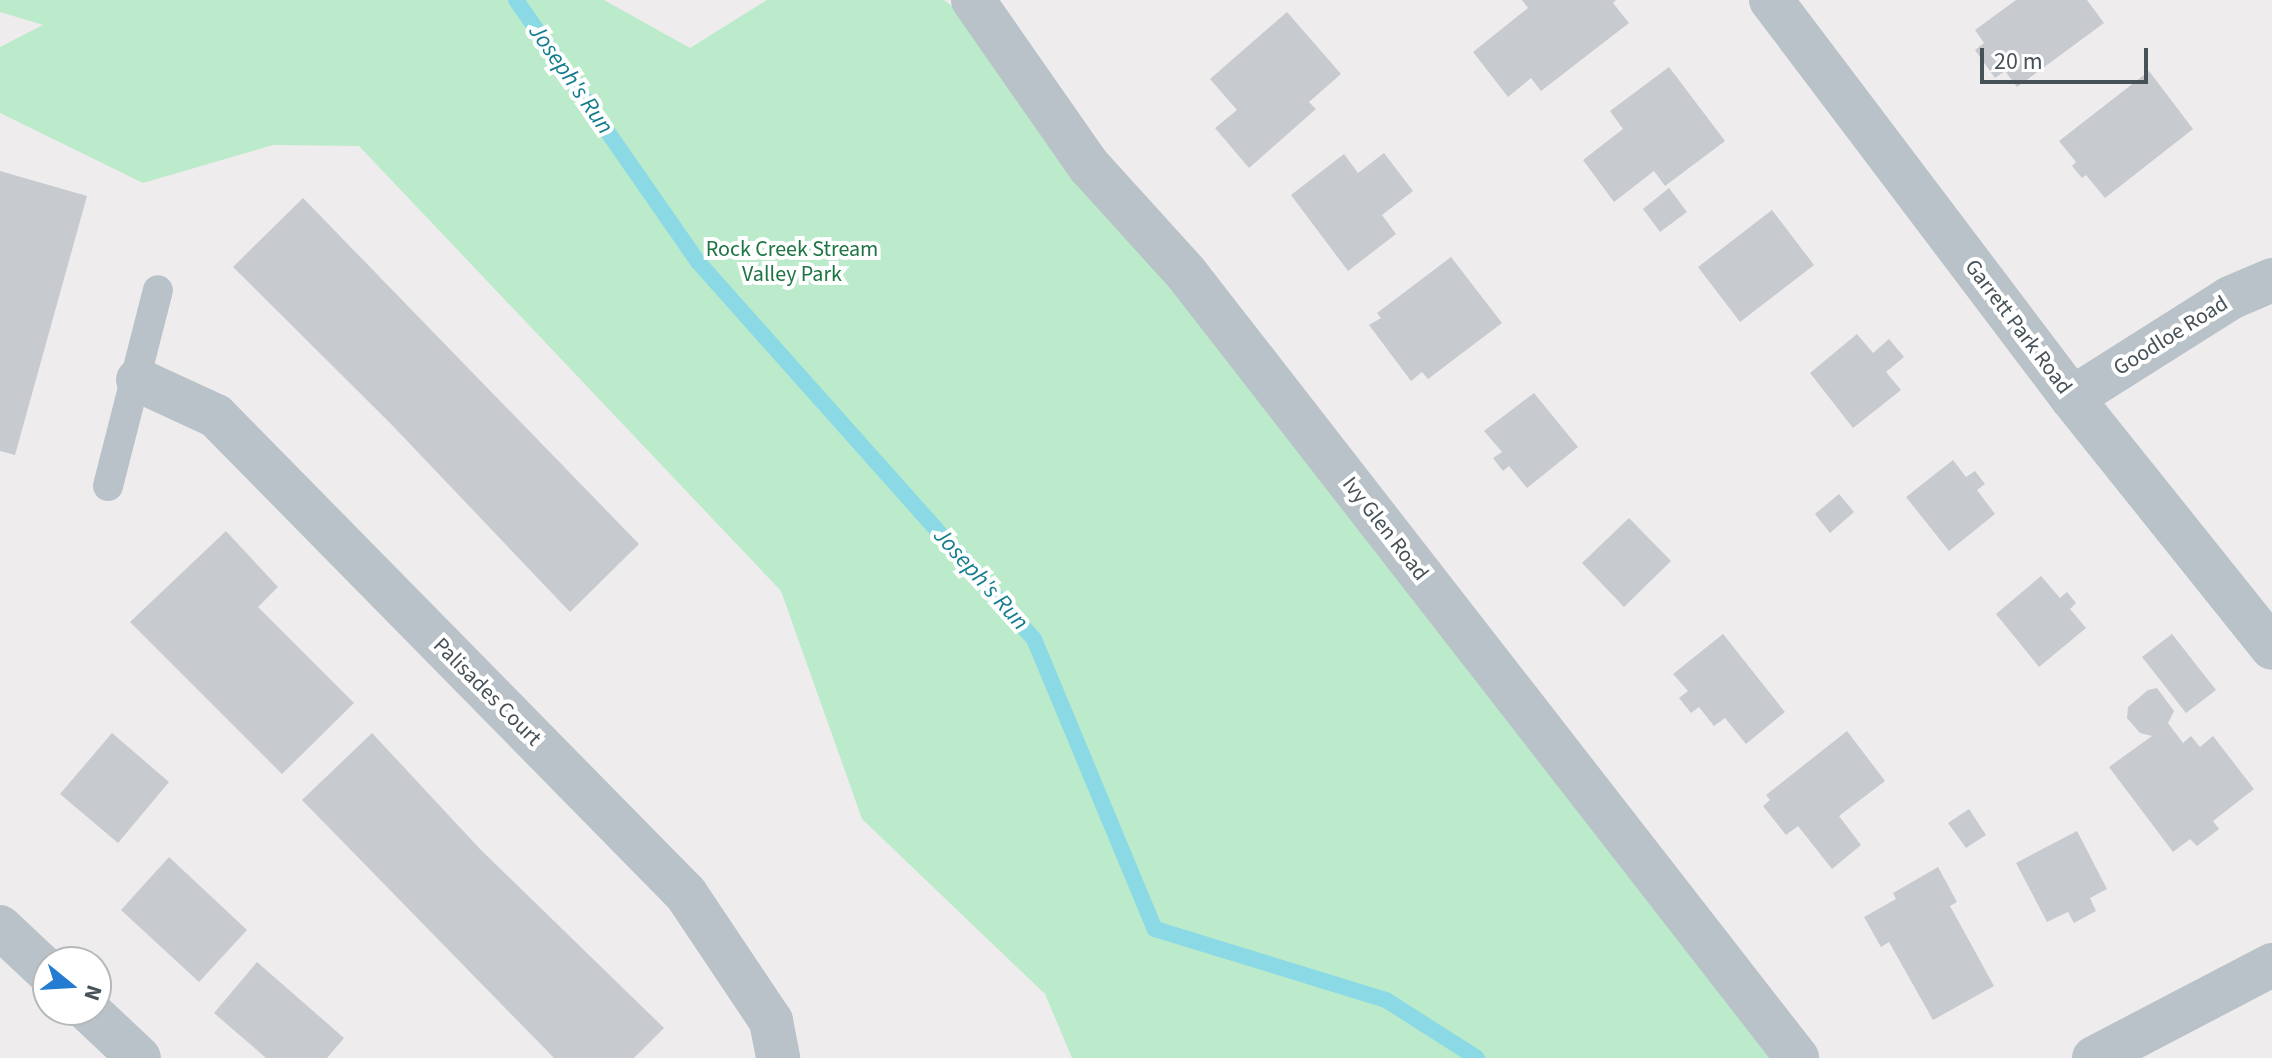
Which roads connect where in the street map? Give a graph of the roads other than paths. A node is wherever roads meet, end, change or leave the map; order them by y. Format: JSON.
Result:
{"nodes":[{"id":1,"x":973,"y":0,"type":"edge"},
{"id":2,"x":1771,"y":0,"type":"edge"},
{"id":3,"x":2272,"y":280,"type":"edge"},
{"id":4,"x":158,"y":290,"type":"dead end"},
{"id":5,"x":138,"y":380,"type":"junction"},
{"id":6,"x":2072,"y":398,"type":"junction"},
{"id":7,"x":108,"y":486,"type":"dead end"},
{"id":8,"x":2272,"y":648,"type":"edge"},
{"id":9,"x":0,"y":927,"type":"edge"},
{"id":10,"x":32,"y":957,"type":"edge"},
{"id":11,"x":2272,"y":965,"type":"edge"},
{"id":12,"x":105,"y":1026,"type":"edge"},
{"id":13,"x":139,"y":1058,"type":"edge"},
{"id":14,"x":778,"y":1058,"type":"edge"},
{"id":15,"x":1797,"y":1058,"type":"edge"},
{"id":16,"x":2094,"y":1058,"type":"edge"}],
"edges":[{"from":1,"to":15,"type":"street","name":"Ivy Glen Road"},
{"from":2,"to":6,"type":"street","name":"Garrett Park Road"},
{"from":3,"to":6,"type":"street","name":"Goodloe Road"},
{"from":4,"to":5,"type":"lane"},
{"from":5,"to":7,"type":"lane"},
{"from":5,"to":14,"type":"street","name":"Palisades Court"},
{"from":6,"to":8,"type":"street","name":"Garrett Park Road"},
{"from":9,"to":10,"type":"street"},
{"from":11,"to":16,"type":"street"},
{"from":12,"to":13,"type":"street"}]}
